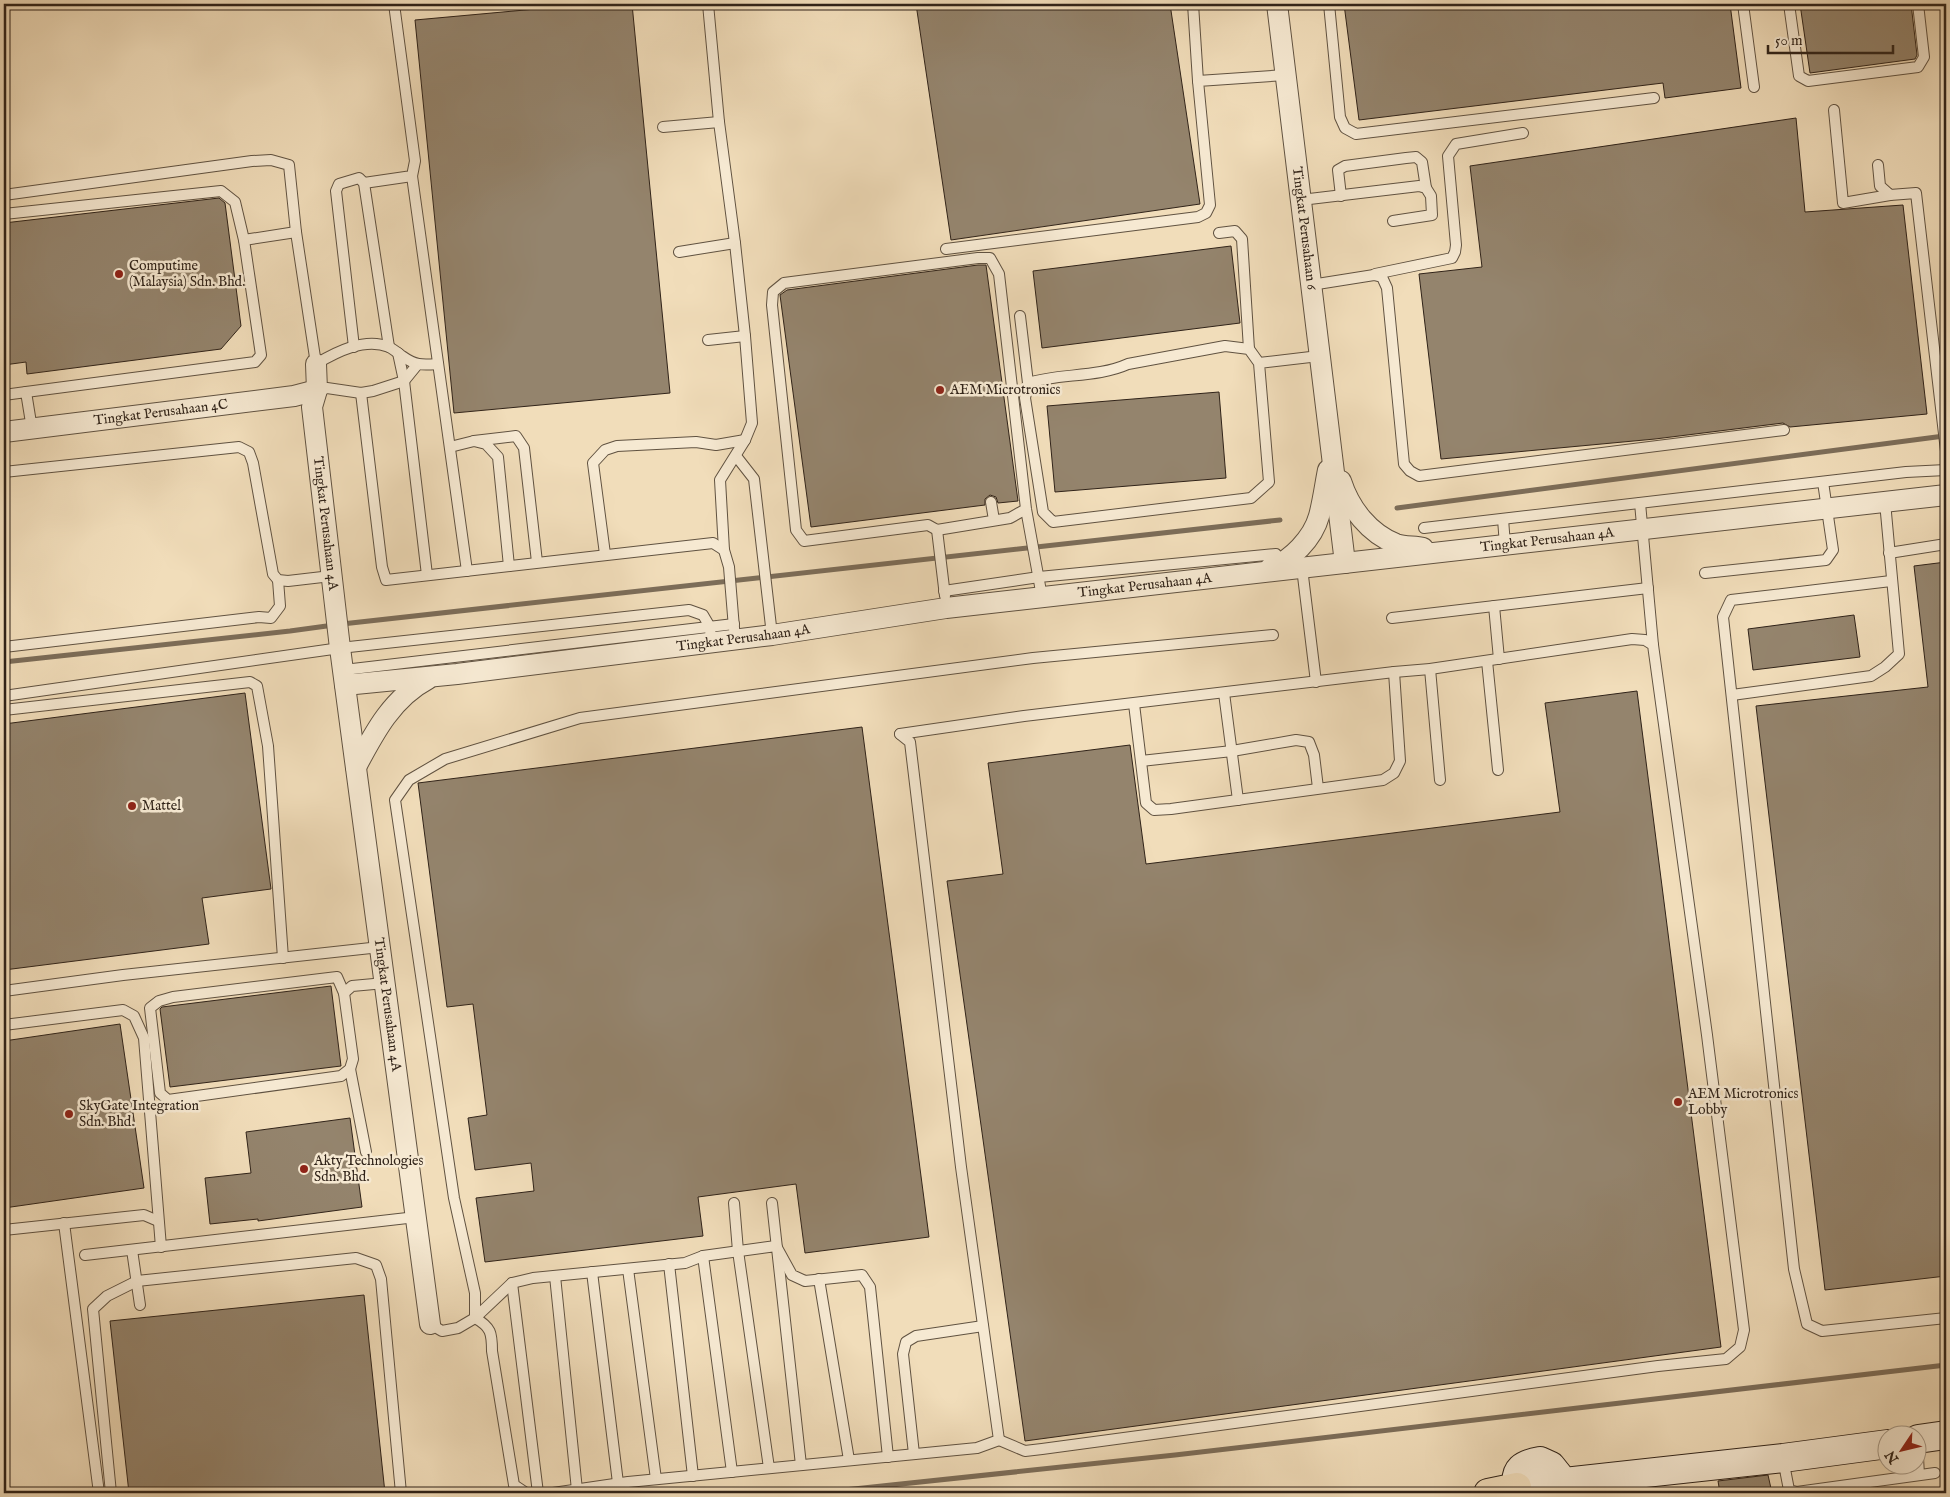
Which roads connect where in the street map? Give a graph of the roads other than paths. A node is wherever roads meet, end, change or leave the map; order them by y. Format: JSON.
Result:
{"nodes":[{"id":1,"x":394,"y":4,"type":"edge"},
{"id":2,"x":708,"y":4,"type":"edge"},
{"id":3,"x":1193,"y":4,"type":"edge"},
{"id":4,"x":1277,"y":4,"type":"edge"},
{"id":5,"x":1329,"y":4,"type":"edge"},
{"id":6,"x":1743,"y":4,"type":"edge"},
{"id":7,"x":1789,"y":4,"type":"edge"},
{"id":8,"x":1918,"y":4,"type":"edge"},
{"id":9,"x":1285,"y":75,"type":"junction"},
{"id":10,"x":1198,"y":81,"type":"junction"},
{"id":11,"x":1754,"y":87,"type":"dead end"},
{"id":12,"x":1654,"y":98,"type":"dead end"},
{"id":13,"x":1834,"y":110,"type":"dead end"},
{"id":14,"x":719,"y":122,"type":"junction"},
{"id":15,"x":663,"y":127,"type":"dead end"},
{"id":16,"x":1523,"y":133,"type":"dead end"},
{"id":17,"x":1878,"y":165,"type":"dead end"},
{"id":18,"x":412,"y":176,"type":"junction"},
{"id":19,"x":364,"y":183,"type":"junction"},
{"id":20,"x":1426,"y":188,"type":"junction"},
{"id":21,"x":1890,"y":195,"type":"junction"},
{"id":22,"x":4,"y":196,"type":"edge"},
{"id":23,"x":1341,"y":196,"type":"junction"},
{"id":24,"x":1300,"y":200,"type":"junction"},
{"id":25,"x":4,"y":214,"type":"edge"},
{"id":26,"x":1393,"y":221,"type":"dead end"},
{"id":27,"x":296,"y":232,"type":"junction"},
{"id":28,"x":1219,"y":233,"type":"dead end"},
{"id":29,"x":244,"y":240,"type":"junction"},
{"id":30,"x":735,"y":243,"type":"junction"},
{"id":31,"x":946,"y":249,"type":"dead end"},
{"id":32,"x":679,"y":252,"type":"dead end"},
{"id":33,"x":1374,"y":275,"type":"junction"},
{"id":34,"x":1311,"y":285,"type":"junction"},
{"id":35,"x":1020,"y":316,"type":"dead end"},
{"id":36,"x":745,"y":336,"type":"junction"},
{"id":37,"x":708,"y":340,"type":"dead end"},
{"id":38,"x":354,"y":347,"type":"junction"},
{"id":39,"x":1248,"y":349,"type":"junction"},
{"id":40,"x":393,"y":350,"type":"junction"},
{"id":41,"x":1320,"y":356,"type":"junction"},
{"id":42,"x":1259,"y":363,"type":"junction"},
{"id":43,"x":316,"y":364,"type":"junction"},
{"id":44,"x":438,"y":364,"type":"junction"},
{"id":45,"x":417,"y":365,"type":"junction"},
{"id":46,"x":404,"y":381,"type":"junction"},
{"id":47,"x":1028,"y":383,"type":"junction"},
{"id":48,"x":317,"y":390,"type":"junction"},
{"id":49,"x":26,"y":392,"type":"junction"},
{"id":50,"x":361,"y":393,"type":"junction"},
{"id":51,"x":4,"y":395,"type":"edge"},
{"id":52,"x":32,"y":429,"type":"junction"},
{"id":53,"x":1784,"y":430,"type":"dead end"},
{"id":54,"x":4,"y":432,"type":"edge"},
{"id":55,"x":745,"y":440,"type":"junction"},
{"id":56,"x":474,"y":441,"type":"junction"},
{"id":57,"x":450,"y":447,"type":"junction"},
{"id":58,"x":1946,"y":451,"type":"edge"},
{"id":59,"x":1331,"y":454,"type":"junction"},
{"id":60,"x":736,"y":456,"type":"junction"},
{"id":61,"x":1946,"y":470,"type":"edge"},
{"id":62,"x":4,"y":472,"type":"edge"},
{"id":63,"x":1823,"y":482,"type":"junction"},
{"id":64,"x":1946,"y":495,"type":"edge"},
{"id":65,"x":991,"y":502,"type":"dead end"},
{"id":66,"x":1885,"y":502,"type":"junction"},
{"id":67,"x":1640,"y":503,"type":"junction"},
{"id":68,"x":1026,"y":509,"type":"junction"},
{"id":69,"x":1827,"y":509,"type":"junction"},
{"id":70,"x":1503,"y":519,"type":"junction"},
{"id":71,"x":994,"y":520,"type":"junction"},
{"id":72,"x":1424,"y":528,"type":"dead end"},
{"id":73,"x":1644,"y":529,"type":"junction"},
{"id":74,"x":937,"y":530,"type":"junction"},
{"id":75,"x":1946,"y":544,"type":"edge"},
{"id":76,"x":1505,"y":545,"type":"junction"},
{"id":77,"x":724,"y":550,"type":"junction"},
{"id":78,"x":1460,"y":550,"type":"junction"},
{"id":79,"x":1889,"y":553,"type":"junction"},
{"id":80,"x":605,"y":554,"type":"junction"},
{"id":81,"x":1276,"y":554,"type":"dead end"},
{"id":82,"x":537,"y":562,"type":"junction"},
{"id":83,"x":1345,"y":563,"type":"junction"},
{"id":84,"x":509,"y":566,"type":"junction"},
{"id":85,"x":1302,"y":568,"type":"junction"},
{"id":86,"x":1242,"y":569,"type":"junction"},
{"id":87,"x":467,"y":571,"type":"junction"},
{"id":88,"x":1078,"y":573,"type":"junction"},
{"id":89,"x":1705,"y":573,"type":"dead end"},
{"id":90,"x":427,"y":575,"type":"junction"},
{"id":91,"x":331,"y":576,"type":"junction"},
{"id":92,"x":1038,"y":577,"type":"junction"},
{"id":93,"x":278,"y":580,"type":"junction"},
{"id":94,"x":1891,"y":581,"type":"junction"},
{"id":95,"x":1648,"y":588,"type":"junction"},
{"id":96,"x":1081,"y":593,"type":"junction"},
{"id":97,"x":1042,"y":598,"type":"junction"},
{"id":98,"x":945,"y":599,"type":"junction"},
{"id":99,"x":1494,"y":606,"type":"junction"},
{"id":100,"x":1392,"y":618,"type":"dead end"},
{"id":101,"x":734,"y":632,"type":"junction"},
{"id":102,"x":1272,"y":634,"type":"dead end"},
{"id":103,"x":710,"y":635,"type":"junction"},
{"id":104,"x":772,"y":636,"type":"junction"},
{"id":105,"x":1653,"y":645,"type":"junction"},
{"id":106,"x":4,"y":647,"type":"edge"},
{"id":107,"x":340,"y":648,"type":"junction"},
{"id":108,"x":1499,"y":659,"type":"junction"},
{"id":109,"x":1487,"y":661,"type":"junction"},
{"id":110,"x":1430,"y":669,"type":"junction"},
{"id":111,"x":1394,"y":672,"type":"junction"},
{"id":112,"x":457,"y":674,"type":"junction"},
{"id":113,"x":344,"y":677,"type":"junction"},
{"id":114,"x":1316,"y":682,"type":"junction"},
{"id":115,"x":1224,"y":693,"type":"junction"},
{"id":116,"x":1732,"y":694,"type":"junction"},
{"id":117,"x":4,"y":696,"type":"edge"},
{"id":118,"x":1134,"y":704,"type":"junction"},
{"id":119,"x":4,"y":710,"type":"edge"},
{"id":120,"x":1232,"y":751,"type":"junction"},
{"id":121,"x":1141,"y":761,"type":"junction"},
{"id":122,"x":356,"y":767,"type":"junction"},
{"id":123,"x":1498,"y":770,"type":"dead end"},
{"id":124,"x":1440,"y":780,"type":"dead end"},
{"id":125,"x":1318,"y":788,"type":"junction"},
{"id":126,"x":1238,"y":800,"type":"junction"},
{"id":127,"x":380,"y":947,"type":"junction"},
{"id":128,"x":283,"y":958,"type":"junction"},
{"id":129,"x":384,"y":983,"type":"junction"},
{"id":130,"x":4,"y":990,"type":"edge"},
{"id":131,"x":344,"y":993,"type":"junction"},
{"id":132,"x":4,"y":1025,"type":"edge"},
{"id":133,"x":350,"y":1069,"type":"junction"},
{"id":134,"x":366,"y":1152,"type":"dead end"},
{"id":135,"x":734,"y":1203,"type":"dead end"},
{"id":136,"x":772,"y":1203,"type":"dead end"},
{"id":137,"x":416,"y":1217,"type":"junction"},
{"id":138,"x":158,"y":1221,"type":"junction"},
{"id":139,"x":64,"y":1223,"type":"junction"},
{"id":140,"x":4,"y":1230,"type":"edge"},
{"id":141,"x":776,"y":1246,"type":"junction"},
{"id":142,"x":162,"y":1247,"type":"junction"},
{"id":143,"x":132,"y":1250,"type":"junction"},
{"id":144,"x":738,"y":1251,"type":"junction"},
{"id":145,"x":85,"y":1256,"type":"dead end"},
{"id":146,"x":702,"y":1256,"type":"junction"},
{"id":147,"x":668,"y":1264,"type":"junction"},
{"id":148,"x":628,"y":1268,"type":"junction"},
{"id":149,"x":592,"y":1272,"type":"junction"},
{"id":150,"x":555,"y":1276,"type":"junction"},
{"id":151,"x":819,"y":1279,"type":"junction"},
{"id":152,"x":137,"y":1280,"type":"junction"},
{"id":153,"x":512,"y":1283,"type":"junction"},
{"id":154,"x":140,"y":1305,"type":"dead end"},
{"id":155,"x":474,"y":1318,"type":"junction"},
{"id":156,"x":1946,"y":1318,"type":"edge"},
{"id":157,"x":430,"y":1324,"type":"joint"},
{"id":158,"x":983,"y":1326,"type":"junction"},
{"id":159,"x":1946,"y":1435,"type":"edge"},
{"id":160,"x":1928,"y":1438,"type":"edge"},
{"id":161,"x":999,"y":1440,"type":"junction"},
{"id":162,"x":1878,"y":1445,"type":"edge"},
{"id":163,"x":914,"y":1454,"type":"junction"},
{"id":164,"x":888,"y":1457,"type":"junction"},
{"id":165,"x":1783,"y":1458,"type":"junction"},
{"id":166,"x":849,"y":1460,"type":"junction"},
{"id":167,"x":801,"y":1465,"type":"junction"},
{"id":168,"x":769,"y":1468,"type":"junction"},
{"id":169,"x":732,"y":1472,"type":"junction"},
{"id":170,"x":1935,"y":1473,"type":"dead end"},
{"id":171,"x":1919,"y":1475,"type":"joint"},
{"id":172,"x":693,"y":1476,"type":"junction"},
{"id":173,"x":656,"y":1479,"type":"junction"},
{"id":174,"x":618,"y":1483,"type":"junction"},
{"id":175,"x":1517,"y":1487,"type":"joint"},
{"id":176,"x":577,"y":1490,"type":"junction"},
{"id":177,"x":99,"y":1493,"type":"edge"},
{"id":178,"x":111,"y":1493,"type":"edge"},
{"id":179,"x":400,"y":1493,"type":"edge"},
{"id":180,"x":526,"y":1493,"type":"edge"},
{"id":181,"x":538,"y":1493,"type":"edge"},
{"id":182,"x":553,"y":1493,"type":"edge"},
{"id":183,"x":1488,"y":1493,"type":"edge"}],
"edges":[{"from":1,"to":18,"type":"lane"},
{"from":2,"to":14,"type":"lane"},
{"from":3,"to":10,"type":"lane"},
{"from":4,"to":9,"type":"street","name":"Tingkat Perusahaan 6"},
{"from":5,"to":12,"type":"lane"},
{"from":6,"to":11,"type":"lane"},
{"from":7,"to":8,"type":"lane"},
{"from":9,"to":10,"type":"lane"},
{"from":9,"to":24,"type":"street","name":"Tingkat Perusahaan 6"},
{"from":10,"to":31,"type":"lane"},
{"from":13,"to":21,"type":"lane"},
{"from":14,"to":15,"type":"lane"},
{"from":14,"to":30,"type":"lane"},
{"from":16,"to":33,"type":"lane"},
{"from":17,"to":21,"type":"lane"},
{"from":18,"to":19,"type":"lane"},
{"from":18,"to":44,"type":"lane"},
{"from":19,"to":38,"type":"lane"},
{"from":19,"to":40,"type":"lane"},
{"from":20,"to":23,"type":"lane"},
{"from":20,"to":23,"type":"lane"},
{"from":20,"to":26,"type":"lane"},
{"from":21,"to":58,"type":"lane"},
{"from":22,"to":27,"type":"lane"},
{"from":23,"to":24,"type":"lane"},
{"from":24,"to":34,"type":"street","name":"Tingkat Perusahaan 6"},
{"from":25,"to":29,"type":"lane"},
{"from":27,"to":29,"type":"lane"},
{"from":27,"to":43,"type":"lane"},
{"from":28,"to":39,"type":"lane"},
{"from":29,"to":49,"type":"lane"},
{"from":30,"to":32,"type":"lane"},
{"from":30,"to":36,"type":"lane"},
{"from":33,"to":34,"type":"lane"},
{"from":33,"to":53,"type":"lane"},
{"from":34,"to":41,"type":"street","name":"Tingkat Perusahaan 6"},
{"from":35,"to":47,"type":"lane"},
{"from":36,"to":37,"type":"lane"},
{"from":36,"to":55,"type":"lane"},
{"from":38,"to":40,"type":"lane"},
{"from":38,"to":43,"type":"lane"},
{"from":39,"to":42,"type":"lane"},
{"from":39,"to":47,"type":"lane"},
{"from":40,"to":45,"type":"lane"},
{"from":40,"to":46,"type":"lane"},
{"from":41,"to":42,"type":"lane"},
{"from":41,"to":59,"type":"street","name":"Tingkat Perusahaan 6"},
{"from":42,"to":47,"type":"lane"},
{"from":43,"to":48,"type":"street","name":"Tingkat Perusahaan 4A"},
{"from":44,"to":45,"type":"lane"},
{"from":44,"to":57,"type":"lane"},
{"from":45,"to":46,"type":"lane"},
{"from":46,"to":50,"type":"lane"},
{"from":46,"to":90,"type":"lane"},
{"from":48,"to":50,"type":"lane"},
{"from":48,"to":52,"type":"street","name":"Tingkat Perusahaan 4C"},
{"from":48,"to":91,"type":"street","name":"Tingkat Perusahaan 4A"},
{"from":49,"to":51,"type":"lane"},
{"from":49,"to":52,"type":"lane"},
{"from":50,"to":90,"type":"lane"},
{"from":52,"to":54,"type":"street","name":"Tingkat Perusahaan 4C"},
{"from":55,"to":60,"type":"lane"},
{"from":55,"to":80,"type":"lane"},
{"from":56,"to":57,"type":"lane"},
{"from":56,"to":82,"type":"lane"},
{"from":56,"to":84,"type":"lane"},
{"from":57,"to":87,"type":"lane"},
{"from":59,"to":78,"type":"street","name":"Tingkat Perusahaan 6"},
{"from":59,"to":83,"type":"street","name":"Tingkat Perusahaan 6"},
{"from":59,"to":86,"type":"street","name":"Tingkat Perusahaan 6"},
{"from":60,"to":77,"type":"lane"},
{"from":60,"to":104,"type":"lane"},
{"from":61,"to":63,"type":"lane"},
{"from":62,"to":93,"type":"lane"},
{"from":63,"to":67,"type":"lane"},
{"from":63,"to":69,"type":"lane"},
{"from":64,"to":66,"type":"street","name":"Tingkat Perusahaan 4A"},
{"from":65,"to":71,"type":"lane"},
{"from":66,"to":69,"type":"street","name":"Tingkat Perusahaan 4A"},
{"from":66,"to":79,"type":"lane"},
{"from":67,"to":70,"type":"lane"},
{"from":67,"to":73,"type":"lane"},
{"from":68,"to":71,"type":"lane"},
{"from":68,"to":74,"type":"lane"},
{"from":68,"to":92,"type":"lane"},
{"from":69,"to":73,"type":"street","name":"Tingkat Perusahaan 4A"},
{"from":69,"to":89,"type":"lane"},
{"from":70,"to":72,"type":"lane"},
{"from":70,"to":76,"type":"lane"},
{"from":71,"to":74,"type":"lane"},
{"from":73,"to":76,"type":"street","name":"Tingkat Perusahaan 4A"},
{"from":73,"to":95,"type":"lane"},
{"from":74,"to":98,"type":"lane"},
{"from":75,"to":79,"type":"lane"},
{"from":76,"to":78,"type":"street","name":"Tingkat Perusahaan 4A"},
{"from":77,"to":80,"type":"lane"},
{"from":77,"to":101,"type":"lane"},
{"from":78,"to":83,"type":"street","name":"Tingkat Perusahaan 4A"},
{"from":79,"to":94,"type":"lane"},
{"from":80,"to":82,"type":"lane"},
{"from":81,"to":86,"type":"lane"},
{"from":82,"to":84,"type":"lane"},
{"from":83,"to":85,"type":"street","name":"Tingkat Perusahaan 4A"},
{"from":84,"to":87,"type":"lane"},
{"from":85,"to":86,"type":"street","name":"Tingkat Perusahaan 4A"},
{"from":85,"to":114,"type":"lane"},
{"from":86,"to":88,"type":"lane"},
{"from":86,"to":96,"type":"street","name":"Tingkat Perusahaan 4A"},
{"from":87,"to":90,"type":"lane"},
{"from":88,"to":92,"type":"lane"},
{"from":88,"to":96,"type":"lane"},
{"from":91,"to":93,"type":"lane"},
{"from":91,"to":107,"type":"street","name":"Tingkat Perusahaan 4A"},
{"from":92,"to":97,"type":"lane"},
{"from":92,"to":98,"type":"lane"},
{"from":93,"to":106,"type":"lane"},
{"from":94,"to":116,"type":"lane"},
{"from":94,"to":116,"type":"lane"},
{"from":95,"to":99,"type":"lane"},
{"from":95,"to":105,"type":"lane"},
{"from":96,"to":97,"type":"street","name":"Tingkat Perusahaan 4A"},
{"from":97,"to":98,"type":"street","name":"Tingkat Perusahaan 4A"},
{"from":98,"to":104,"type":"street","name":"Tingkat Perusahaan 4A"},
{"from":99,"to":100,"type":"lane"},
{"from":99,"to":108,"type":"lane"},
{"from":101,"to":103,"type":"street","name":"Tingkat Perusahaan 4A"},
{"from":101,"to":104,"type":"street","name":"Tingkat Perusahaan 4A"},
{"from":102,"to":155,"type":"lane"},
{"from":103,"to":107,"type":"lane"},
{"from":103,"to":112,"type":"street","name":"Tingkat Perusahaan 4A"},
{"from":103,"to":113,"type":"lane"},
{"from":105,"to":108,"type":"lane"},
{"from":105,"to":161,"type":"lane"},
{"from":107,"to":113,"type":"street","name":"Tingkat Perusahaan 4A"},
{"from":107,"to":117,"type":"lane"},
{"from":108,"to":109,"type":"lane"},
{"from":109,"to":110,"type":"lane"},
{"from":109,"to":123,"type":"lane"},
{"from":110,"to":111,"type":"lane"},
{"from":110,"to":124,"type":"lane"},
{"from":111,"to":114,"type":"lane"},
{"from":111,"to":125,"type":"lane"},
{"from":112,"to":113,"type":"street","name":"Tingkat Perusahaan 4A"},
{"from":112,"to":122,"type":"street"},
{"from":113,"to":122,"type":"street","name":"Tingkat Perusahaan 4A"},
{"from":114,"to":115,"type":"lane"},
{"from":115,"to":118,"type":"lane"},
{"from":115,"to":120,"type":"lane"},
{"from":116,"to":156,"type":"lane"},
{"from":118,"to":121,"type":"lane"},
{"from":118,"to":158,"type":"lane"},
{"from":119,"to":128,"type":"lane"},
{"from":120,"to":121,"type":"lane"},
{"from":120,"to":125,"type":"lane"},
{"from":120,"to":126,"type":"lane"},
{"from":121,"to":126,"type":"lane"},
{"from":122,"to":127,"type":"street","name":"Tingkat Perusahaan 4A"},
{"from":125,"to":126,"type":"lane"},
{"from":127,"to":128,"type":"lane"},
{"from":127,"to":129,"type":"street","name":"Tingkat Perusahaan 4A"},
{"from":128,"to":130,"type":"lane"},
{"from":129,"to":131,"type":"lane"},
{"from":129,"to":137,"type":"street","name":"Tingkat Perusahaan 4A"},
{"from":131,"to":133,"type":"lane"},
{"from":131,"to":133,"type":"lane"},
{"from":132,"to":138,"type":"lane"},
{"from":133,"to":134,"type":"lane"},
{"from":135,"to":144,"type":"lane"},
{"from":136,"to":141,"type":"lane"},
{"from":137,"to":142,"type":"lane"},
{"from":137,"to":157,"type":"street","name":"Tingkat Perusahaan 4A"},
{"from":138,"to":139,"type":"lane"},
{"from":138,"to":142,"type":"lane"},
{"from":139,"to":140,"type":"lane"},
{"from":139,"to":177,"type":"lane"},
{"from":141,"to":144,"type":"lane"},
{"from":141,"to":151,"type":"lane"},
{"from":141,"to":167,"type":"lane"},
{"from":142,"to":143,"type":"lane"},
{"from":143,"to":145,"type":"lane"},
{"from":143,"to":152,"type":"lane"},
{"from":144,"to":146,"type":"lane"},
{"from":144,"to":168,"type":"lane"},
{"from":146,"to":147,"type":"lane"},
{"from":146,"to":169,"type":"lane"},
{"from":147,"to":148,"type":"lane"},
{"from":147,"to":172,"type":"lane"},
{"from":148,"to":149,"type":"lane"},
{"from":148,"to":173,"type":"lane"},
{"from":149,"to":150,"type":"lane"},
{"from":149,"to":174,"type":"lane"},
{"from":150,"to":153,"type":"lane"},
{"from":150,"to":176,"type":"lane"},
{"from":151,"to":164,"type":"lane"},
{"from":151,"to":166,"type":"lane"},
{"from":152,"to":154,"type":"lane"},
{"from":152,"to":178,"type":"lane"},
{"from":152,"to":179,"type":"lane"},
{"from":153,"to":155,"type":"lane"},
{"from":153,"to":181,"type":"lane"},
{"from":155,"to":157,"type":"lane"},
{"from":155,"to":180,"type":"lane"},
{"from":158,"to":161,"type":"lane"},
{"from":158,"to":163,"type":"lane"},
{"from":159,"to":160,"type":"street"},
{"from":161,"to":163,"type":"lane"},
{"from":162,"to":165,"type":"street"},
{"from":163,"to":164,"type":"lane"},
{"from":164,"to":166,"type":"lane"},
{"from":165,"to":171,"type":"lane"},
{"from":165,"to":175,"type":"street"},
{"from":166,"to":167,"type":"lane"},
{"from":167,"to":168,"type":"lane"},
{"from":168,"to":169,"type":"lane"},
{"from":169,"to":172,"type":"lane"},
{"from":170,"to":171,"type":"lane"},
{"from":172,"to":173,"type":"lane"},
{"from":173,"to":174,"type":"lane"},
{"from":174,"to":176,"type":"lane"},
{"from":175,"to":183,"type":"highway"},
{"from":176,"to":182,"type":"lane"}]}
